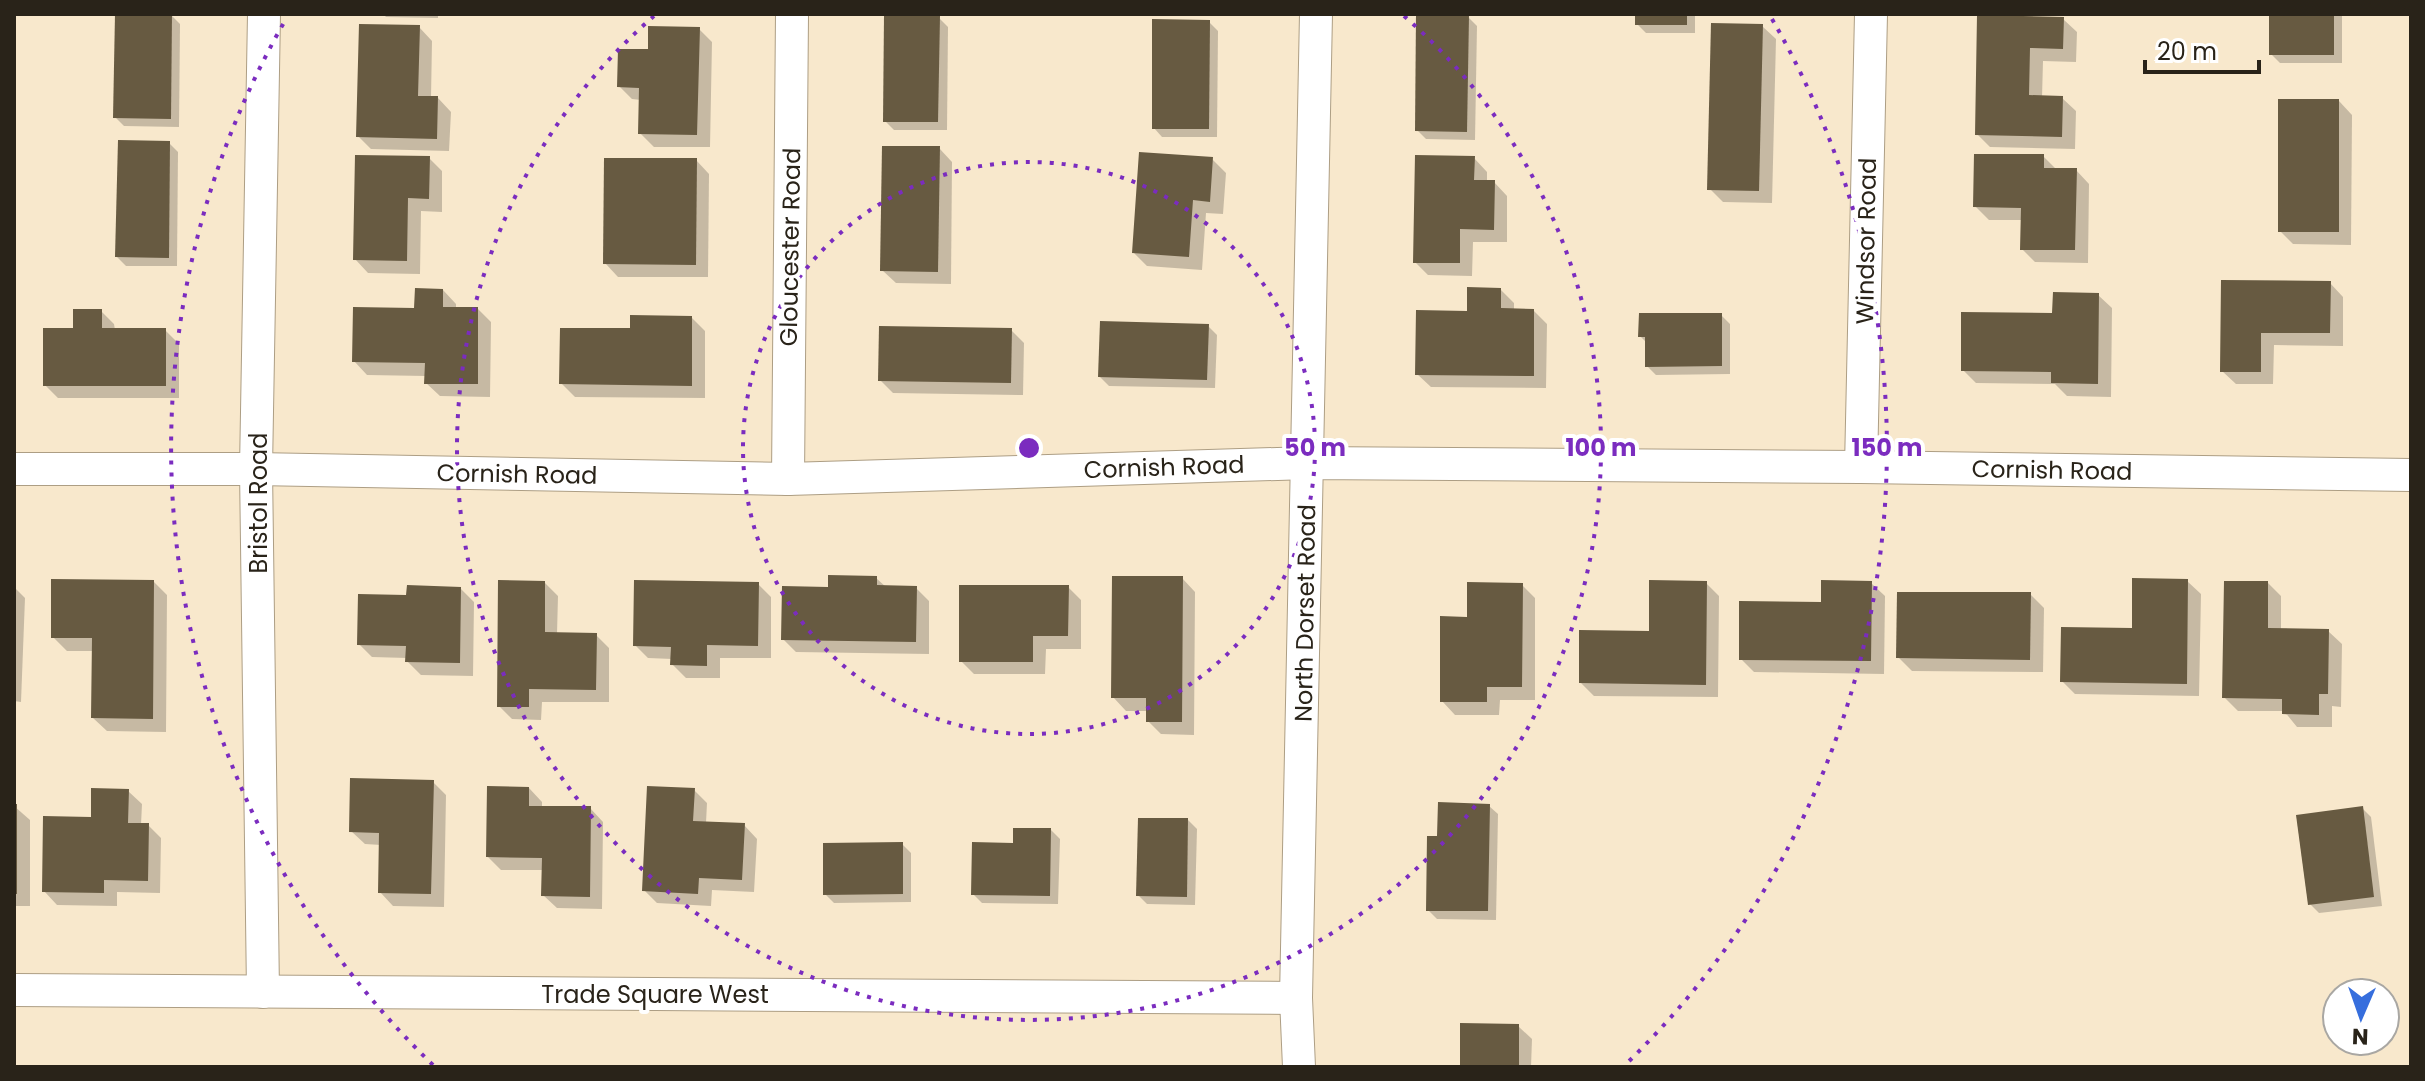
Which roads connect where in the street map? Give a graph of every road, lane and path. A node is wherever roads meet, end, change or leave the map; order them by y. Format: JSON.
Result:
{"nodes":[{"id":1,"x":264,"y":14,"type":"edge"},
{"id":2,"x":792,"y":14,"type":"edge"},
{"id":3,"x":1316,"y":14,"type":"edge"},
{"id":4,"x":1871,"y":14,"type":"edge"},
{"id":5,"x":1308,"y":463,"type":"junction"},
{"id":6,"x":1861,"y":467,"type":"junction"},
{"id":7,"x":14,"y":469,"type":"edge"},
{"id":8,"x":256,"y":469,"type":"junction"},
{"id":9,"x":2411,"y":475,"type":"edge"},
{"id":10,"x":788,"y":479,"type":"junction"},
{"id":11,"x":14,"y":990,"type":"edge"},
{"id":12,"x":263,"y":992,"type":"junction"},
{"id":13,"x":1296,"y":998,"type":"junction"},
{"id":14,"x":1299,"y":1067,"type":"edge"}],
"edges":[{"from":1,"to":8,"type":"street","name":"Bristol Road"},
{"from":2,"to":10,"type":"street","name":"Gloucester Road"},
{"from":3,"to":5,"type":"street","name":"North Dorset Road"},
{"from":4,"to":6,"type":"street","name":"Windsor Road"},
{"from":5,"to":6,"type":"street","name":"Cornish Road"},
{"from":5,"to":10,"type":"street","name":"Cornish Road"},
{"from":5,"to":13,"type":"street","name":"North Dorset Road"},
{"from":6,"to":9,"type":"street","name":"Cornish Road"},
{"from":7,"to":8,"type":"street","name":"Cornish Road"},
{"from":8,"to":10,"type":"street","name":"Cornish Road"},
{"from":8,"to":12,"type":"street","name":"Bristol Road"},
{"from":11,"to":12,"type":"street","name":"Trade Square West"},
{"from":12,"to":13,"type":"street","name":"Trade Square West"},
{"from":13,"to":14,"type":"street","name":"North Dorset Road"}]}
